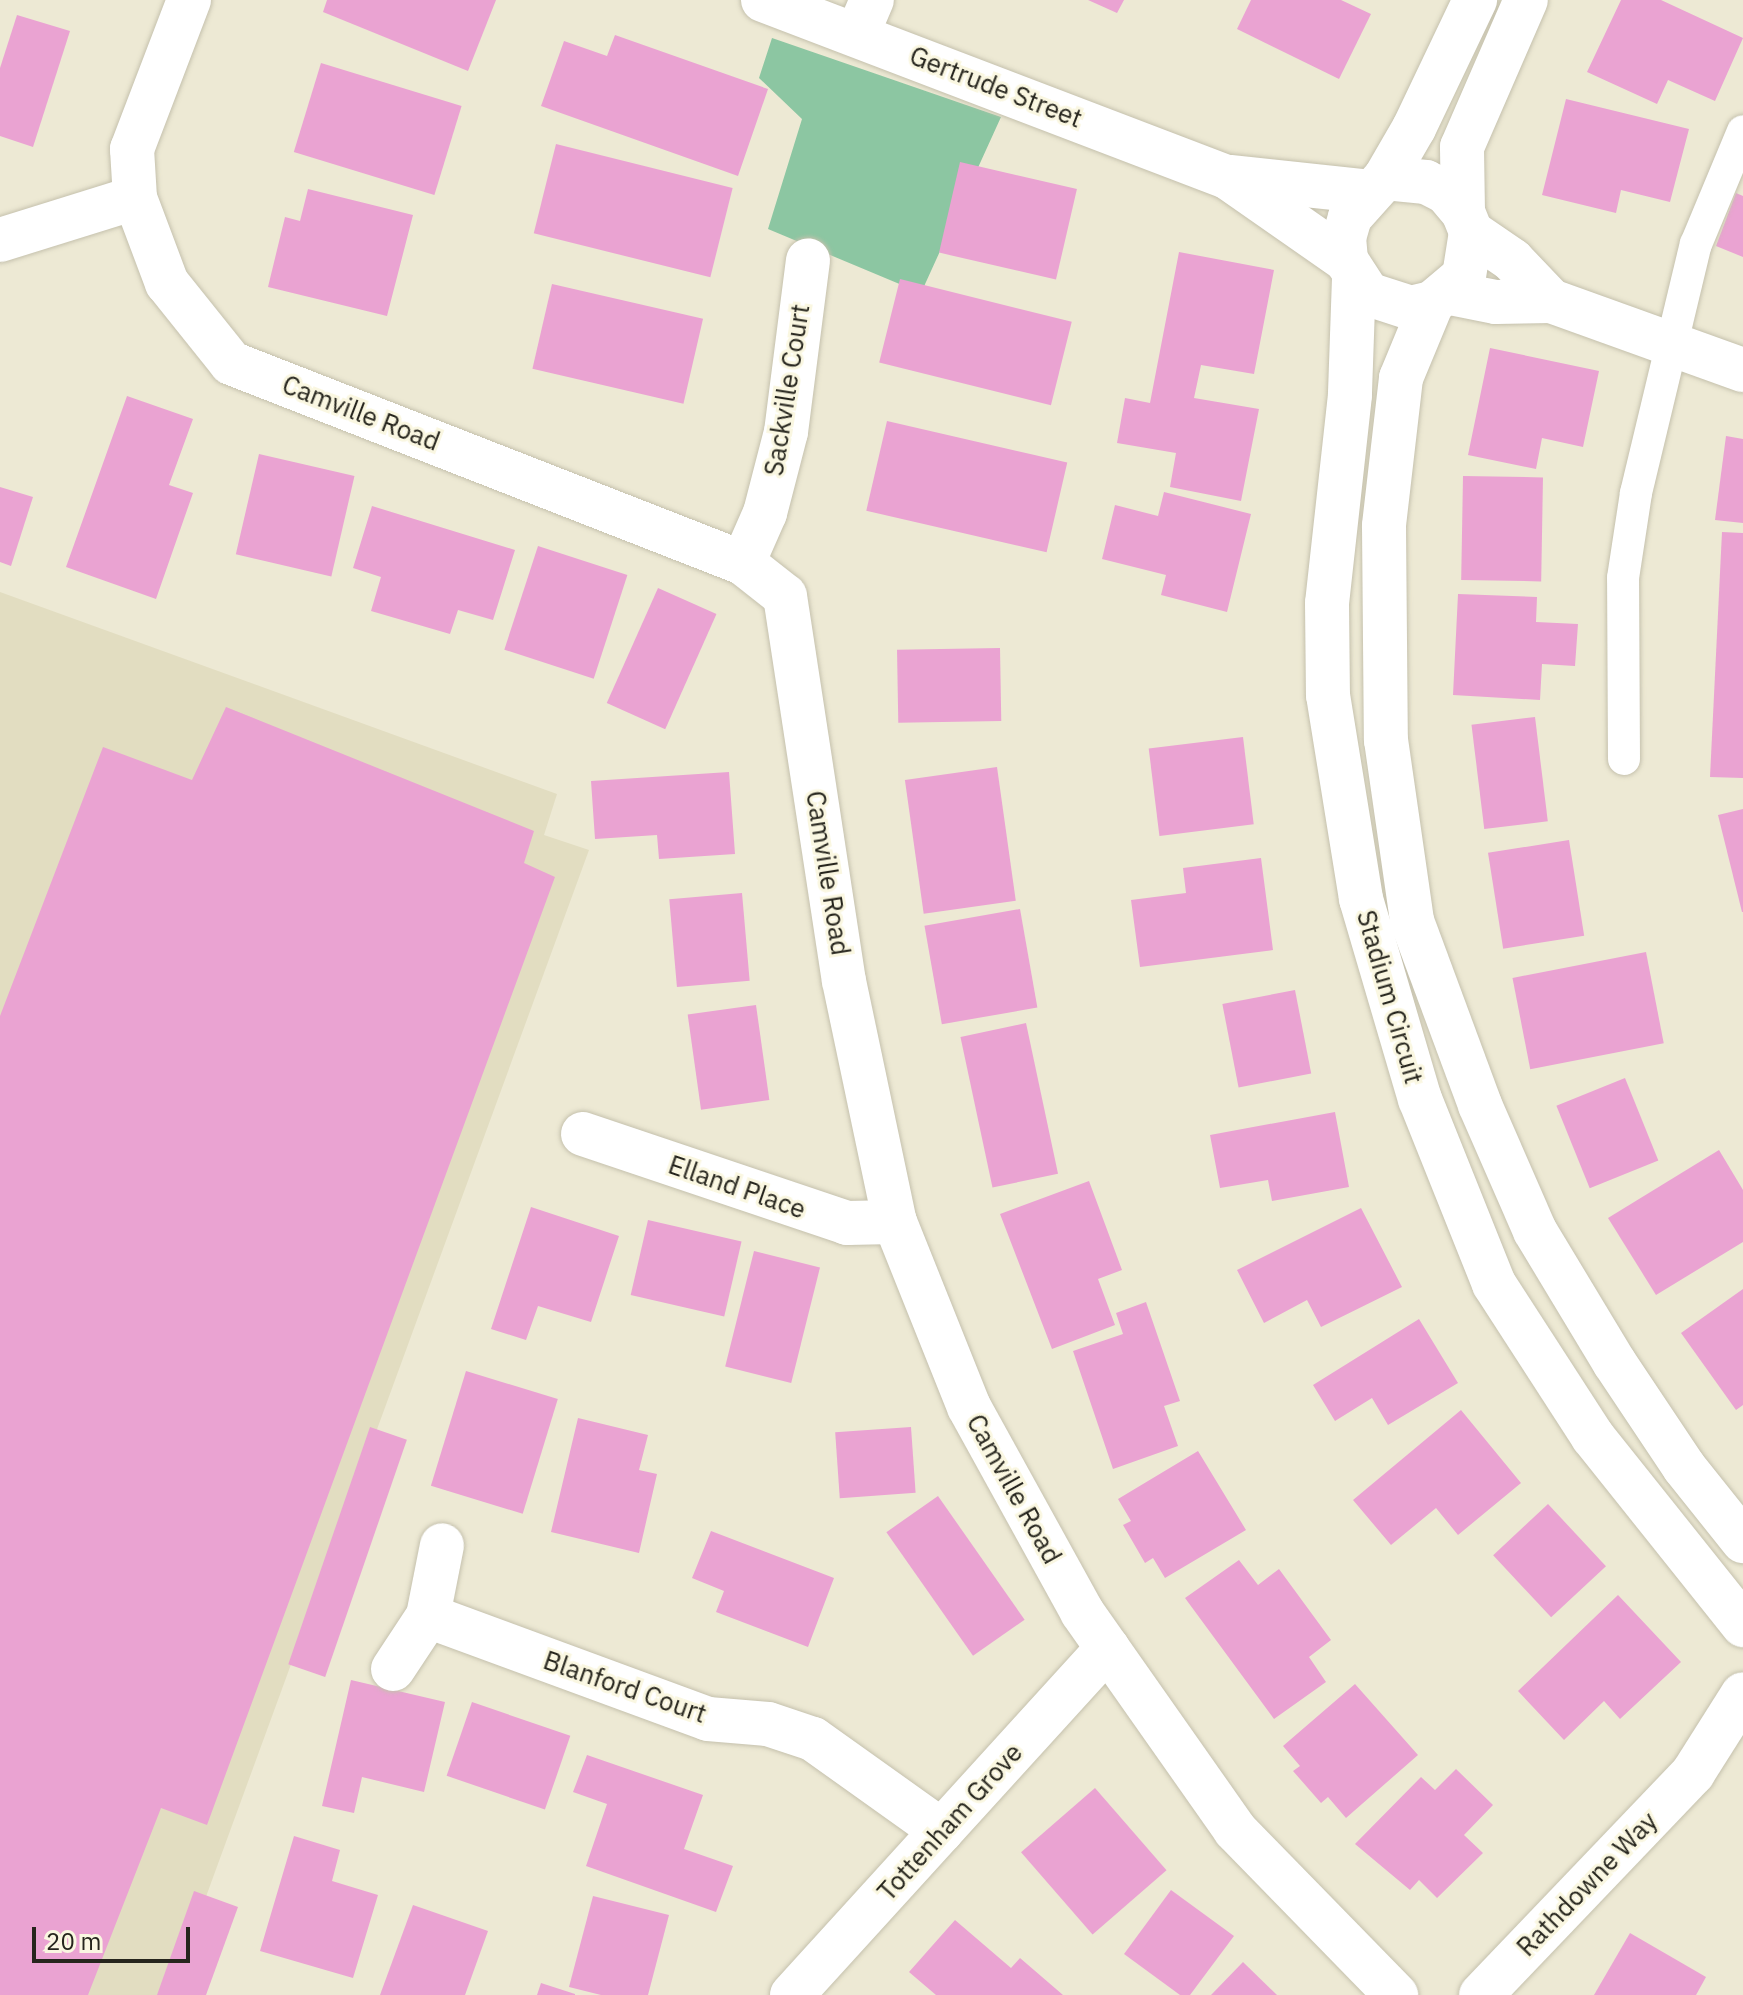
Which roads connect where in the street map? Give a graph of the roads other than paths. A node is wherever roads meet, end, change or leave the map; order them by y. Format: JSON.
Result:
{"nodes":[{"id":1,"x":189,"y":0,"type":"edge"},
{"id":2,"x":763,"y":0,"type":"edge"},
{"id":3,"x":1475,"y":0,"type":"edge"},
{"id":4,"x":1526,"y":0,"type":"edge"},
{"id":5,"x":865,"y":17,"type":"edge"},
{"id":6,"x":1743,"y":131,"type":"edge"},
{"id":7,"x":1227,"y":177,"type":"junction"},
{"id":8,"x":1378,"y":185,"type":"junction"},
{"id":9,"x":135,"y":198,"type":"junction"},
{"id":10,"x":1467,"y":222,"type":"junction"},
{"id":11,"x":0,"y":240,"type":"edge"},
{"id":12,"x":808,"y":260,"type":"dead end"},
{"id":13,"x":1350,"y":269,"type":"junction"},
{"id":14,"x":1441,"y":298,"type":"junction"},
{"id":15,"x":1551,"y":301,"type":"junction"},
{"id":16,"x":1668,"y":343,"type":"junction"},
{"id":17,"x":1743,"y":370,"type":"edge"},
{"id":18,"x":743,"y":563,"type":"junction"},
{"id":19,"x":1624,"y":759,"type":"dead end"},
{"id":20,"x":583,"y":1134,"type":"dead end"},
{"id":21,"x":895,"y":1222,"type":"junction"},
{"id":22,"x":1743,"y":1541,"type":"edge"},
{"id":23,"x":442,"y":1545,"type":"dead end"},
{"id":24,"x":428,"y":1616,"type":"junction"},
{"id":25,"x":1743,"y":1625,"type":"edge"},
{"id":26,"x":1108,"y":1648,"type":"junction"},
{"id":27,"x":393,"y":1669,"type":"dead end"},
{"id":28,"x":1743,"y":1694,"type":"edge"},
{"id":29,"x":1743,"y":1739,"type":"edge"},
{"id":30,"x":1693,"y":1773,"type":"junction"},
{"id":31,"x":942,"y":1831,"type":"junction"},
{"id":32,"x":792,"y":1995,"type":"edge"},
{"id":33,"x":1396,"y":1995,"type":"edge"},
{"id":34,"x":1481,"y":1995,"type":"edge"}],
"edges":[{"from":1,"to":9,"type":"street","name":"Camville Road"},
{"from":2,"to":5,"type":"street","name":"Gertrude Street"},
{"from":3,"to":8,"type":"street"},
{"from":4,"to":10,"type":"street"},
{"from":5,"to":7,"type":"street","name":"Gertrude Street"},
{"from":6,"to":16,"type":"lane"},
{"from":7,"to":8,"type":"street","name":"Gertrude Street"},
{"from":7,"to":13,"type":"street","name":"Gertrude Street"},
{"from":8,"to":10,"type":"street"},
{"from":8,"to":13,"type":"street"},
{"from":9,"to":11,"type":"street"},
{"from":9,"to":18,"type":"street","name":"Camville Road"},
{"from":10,"to":14,"type":"street"},
{"from":10,"to":15,"type":"street"},
{"from":12,"to":18,"type":"street","name":"Sackville Court"},
{"from":13,"to":14,"type":"street"},
{"from":13,"to":25,"type":"street","name":"Stadium Circuit"},
{"from":14,"to":15,"type":"street"},
{"from":14,"to":22,"type":"street","name":"Stadium Circuit"},
{"from":15,"to":16,"type":"street"},
{"from":16,"to":17,"type":"street"},
{"from":16,"to":19,"type":"lane"},
{"from":18,"to":21,"type":"street","name":"Camville Road"},
{"from":20,"to":21,"type":"street","name":"Elland Place"},
{"from":21,"to":26,"type":"street","name":"Camville Road"},
{"from":23,"to":24,"type":"street"},
{"from":24,"to":27,"type":"street"},
{"from":24,"to":31,"type":"street","name":"Blanford Court"},
{"from":26,"to":31,"type":"street","name":"Tottenham Grove"},
{"from":26,"to":33,"type":"street","name":"Camville Road"},
{"from":28,"to":30,"type":"street","name":"Rathdowne Way"},
{"from":29,"to":30,"type":"street","name":"Rathdowne Way"},
{"from":30,"to":34,"type":"street","name":"Rathdowne Way"},
{"from":31,"to":32,"type":"street","name":"Tottenham Grove"}]}
